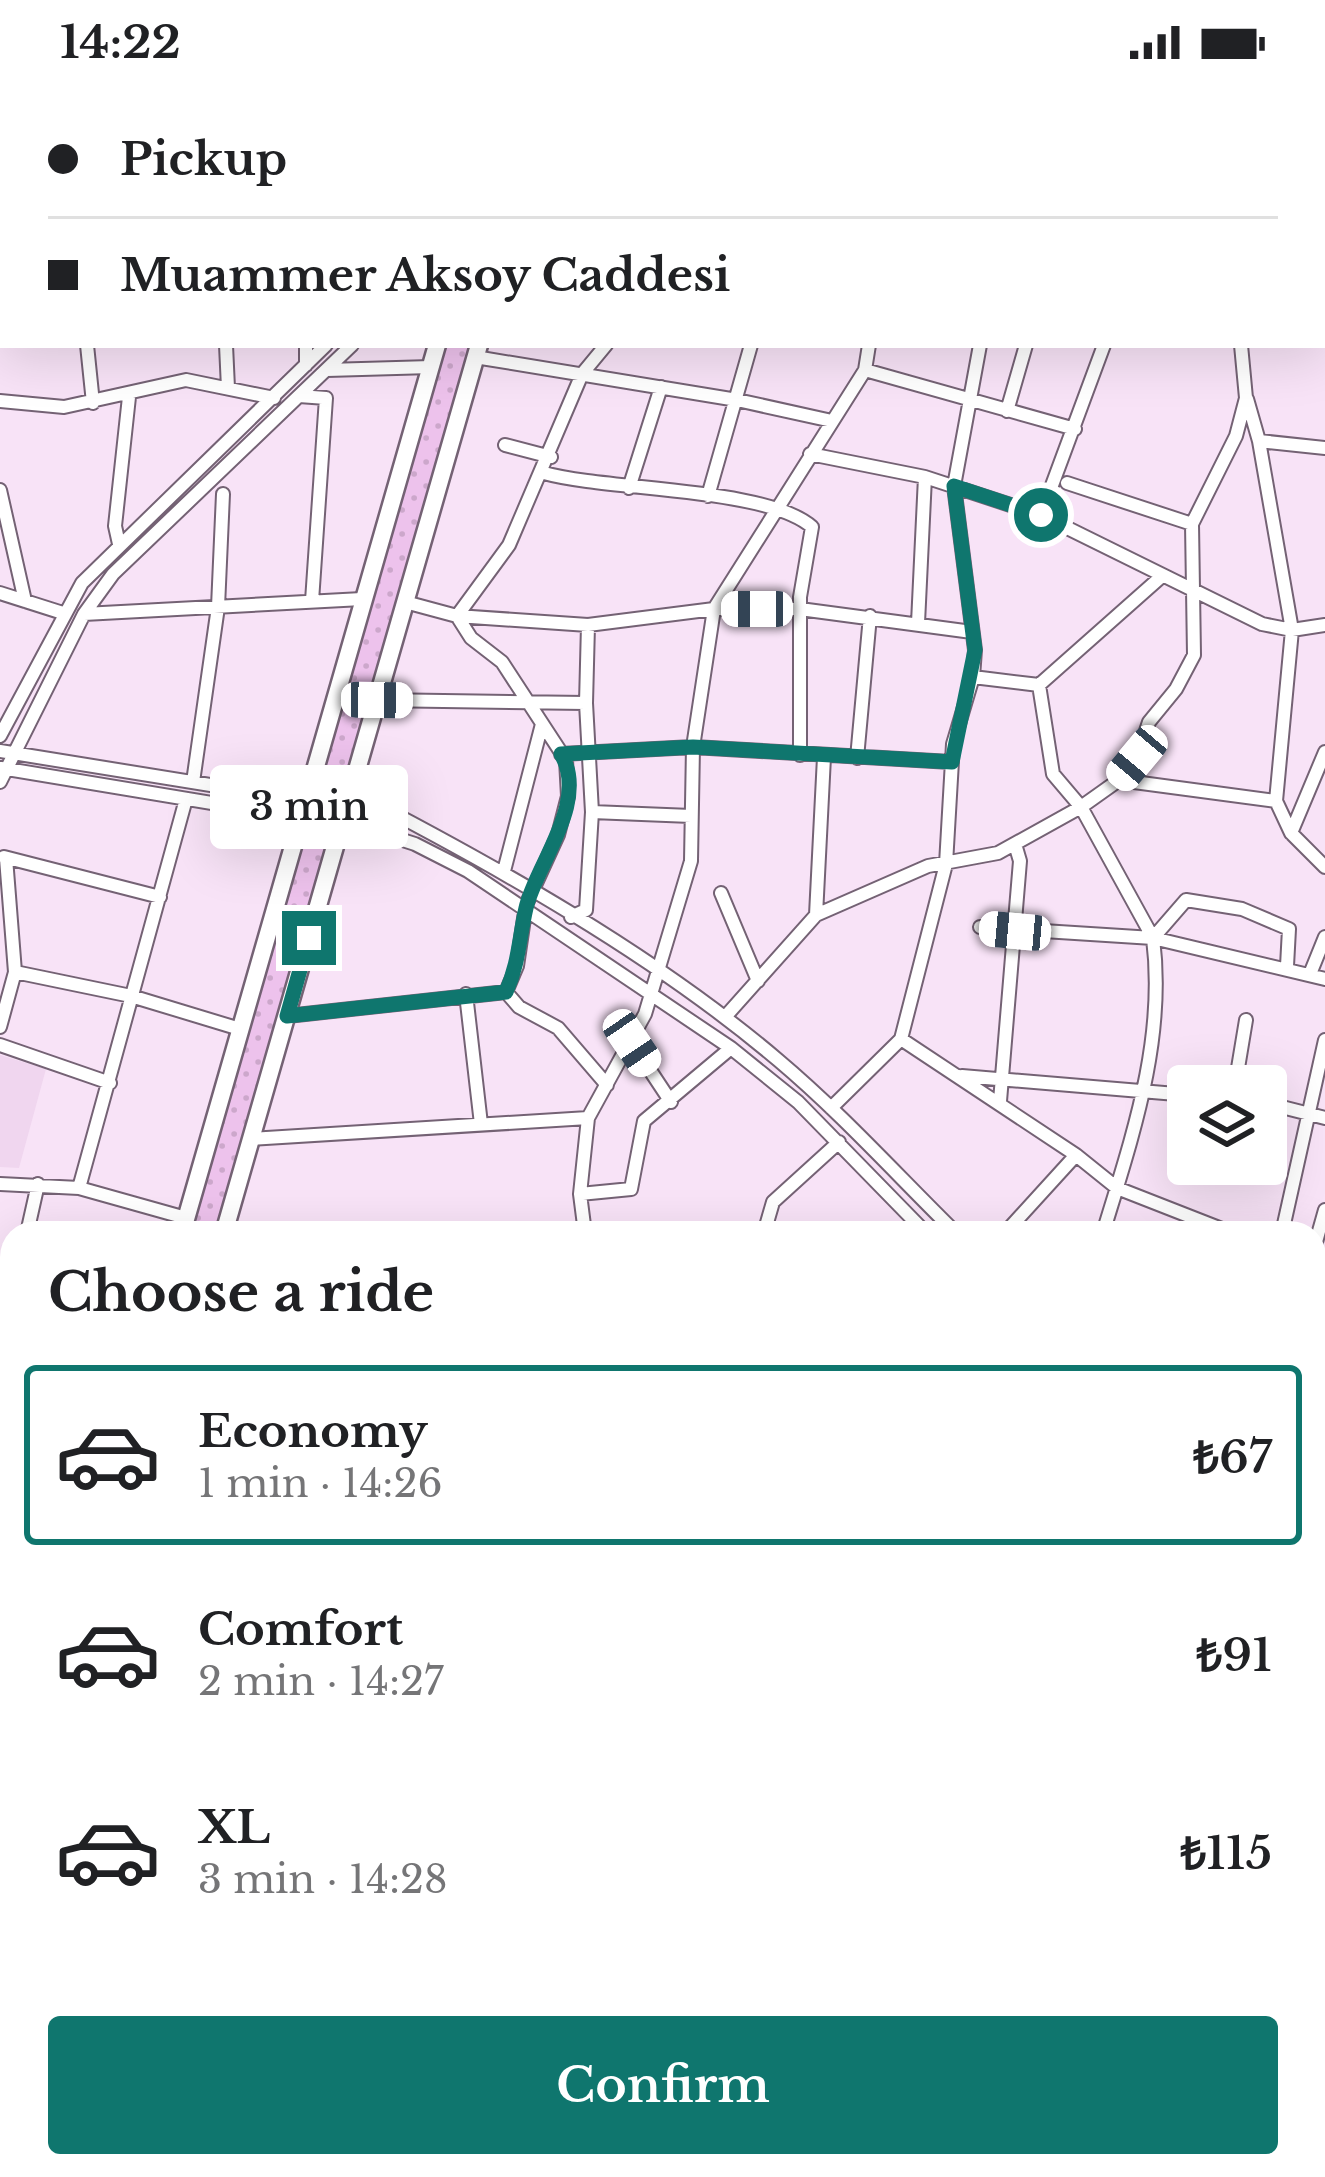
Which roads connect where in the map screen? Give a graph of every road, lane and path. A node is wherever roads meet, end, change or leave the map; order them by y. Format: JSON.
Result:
{"nodes":[{"id":1,"x":87,"y":348,"type":"edge"},
{"id":2,"x":226,"y":348,"type":"edge"},
{"id":3,"x":306,"y":348,"type":"edge"},
{"id":4,"x":323,"y":348,"type":"edge"},
{"id":5,"x":349,"y":348,"type":"edge"},
{"id":6,"x":436,"y":348,"type":"edge"},
{"id":7,"x":750,"y":348,"type":"edge"},
{"id":8,"x":869,"y":348,"type":"edge"},
{"id":9,"x":979,"y":348,"type":"edge"},
{"id":10,"x":1025,"y":348,"type":"edge"},
{"id":11,"x":1103,"y":348,"type":"edge"},
{"id":12,"x":1240,"y":348,"type":"edge"},
{"id":13,"x":590,"y":350,"type":"edge"},
{"id":14,"x":477,"y":351,"type":"edge"},
{"id":15,"x":306,"y":365,"type":"junction"},
{"id":16,"x":431,"y":367,"type":"junction"},
{"id":17,"x":326,"y":370,"type":"junction"},
{"id":18,"x":865,"y":370,"type":"junction"},
{"id":19,"x":582,"y":374,"type":"junction"},
{"id":20,"x":228,"y":388,"type":"junction"},
{"id":21,"x":661,"y":388,"type":"junction"},
{"id":22,"x":299,"y":396,"type":"junction"},
{"id":23,"x":129,"y":397,"type":"junction"},
{"id":24,"x":274,"y":398,"type":"junction"},
{"id":25,"x":1246,"y":398,"type":"junction"},
{"id":26,"x":737,"y":400,"type":"junction"},
{"id":27,"x":968,"y":400,"type":"junction"},
{"id":28,"x":0,"y":401,"type":"edge"},
{"id":29,"x":93,"y":403,"type":"junction"},
{"id":30,"x":1007,"y":411,"type":"junction"},
{"id":31,"x":832,"y":422,"type":"junction"},
{"id":32,"x":1075,"y":430,"type":"junction"},
{"id":33,"x":1259,"y":441,"type":"junction"},
{"id":34,"x":505,"y":445,"type":"dead end"},
{"id":35,"x":1325,"y":448,"type":"edge"},
{"id":36,"x":809,"y":454,"type":"junction"},
{"id":37,"x":551,"y":457,"type":"junction"},
{"id":38,"x":544,"y":473,"type":"junction"},
{"id":39,"x":925,"y":477,"type":"junction"},
{"id":40,"x":1067,"y":483,"type":"dead end"},
{"id":41,"x":954,"y":486,"type":"junction"},
{"id":42,"x":629,"y":488,"type":"junction"},
{"id":43,"x":0,"y":490,"type":"edge"},
{"id":44,"x":223,"y":494,"type":"dead end"},
{"id":45,"x":708,"y":496,"type":"junction"},
{"id":46,"x":773,"y":511,"type":"junction"},
{"id":47,"x":1041,"y":515,"type":"junction"},
{"id":48,"x":1192,"y":524,"type":"junction"},
{"id":49,"x":119,"y":544,"type":"junction"},
{"id":50,"x":1162,"y":576,"type":"junction"},
{"id":51,"x":0,"y":593,"type":"edge"},
{"id":52,"x":1196,"y":593,"type":"junction"},
{"id":53,"x":362,"y":599,"type":"junction"},
{"id":54,"x":25,"y":601,"type":"junction"},
{"id":55,"x":313,"y":602,"type":"junction"},
{"id":56,"x":405,"y":602,"type":"junction"},
{"id":57,"x":218,"y":607,"type":"junction"},
{"id":58,"x":800,"y":608,"type":"junction"},
{"id":59,"x":714,"y":609,"type":"junction"},
{"id":60,"x":63,"y":613,"type":"junction"},
{"id":61,"x":84,"y":614,"type":"junction"},
{"id":62,"x":457,"y":616,"type":"junction"},
{"id":63,"x":870,"y":616,"type":"junction"},
{"id":64,"x":918,"y":623,"type":"junction"},
{"id":65,"x":588,"y":625,"type":"junction"},
{"id":66,"x":1325,"y":625,"type":"edge"},
{"id":67,"x":1292,"y":630,"type":"junction"},
{"id":68,"x":972,"y":632,"type":"junction"},
{"id":69,"x":973,"y":676,"type":"junction"},
{"id":70,"x":1039,"y":685,"type":"junction"},
{"id":71,"x":377,"y":700,"type":"junction"},
{"id":72,"x":586,"y":703,"type":"junction"},
{"id":73,"x":529,"y":704,"type":"junction"},
{"id":74,"x":542,"y":724,"type":"junction"},
{"id":75,"x":0,"y":736,"type":"edge"},
{"id":76,"x":693,"y":747,"type":"junction"},
{"id":77,"x":7,"y":752,"type":"edge"},
{"id":78,"x":1325,"y":752,"type":"edge"},
{"id":79,"x":590,"y":753,"type":"junction"},
{"id":80,"x":561,"y":754,"type":"junction"},
{"id":81,"x":800,"y":755,"type":"junction"},
{"id":82,"x":824,"y":757,"type":"junction"},
{"id":83,"x":857,"y":758,"type":"junction"},
{"id":84,"x":952,"y":762,"type":"junction"},
{"id":85,"x":2,"y":773,"type":"edge"},
{"id":86,"x":1118,"y":780,"type":"junction"},
{"id":87,"x":193,"y":782,"type":"junction"},
{"id":88,"x":351,"y":790,"type":"junction"},
{"id":89,"x":306,"y":794,"type":"junction"},
{"id":90,"x":186,"y":799,"type":"junction"},
{"id":91,"x":1276,"y":801,"type":"junction"},
{"id":92,"x":1081,"y":807,"type":"junction"},
{"id":93,"x":592,"y":812,"type":"junction"},
{"id":94,"x":691,"y":816,"type":"junction"},
{"id":95,"x":343,"y":820,"type":"junction"},
{"id":96,"x":297,"y":830,"type":"junction"},
{"id":97,"x":1291,"y":833,"type":"junction"},
{"id":98,"x":1015,"y":844,"type":"junction"},
{"id":99,"x":3,"y":857,"type":"edge"},
{"id":100,"x":946,"y":864,"type":"junction"},
{"id":101,"x":1325,"y":867,"type":"edge"},
{"id":102,"x":504,"y":871,"type":"junction"},
{"id":103,"x":535,"y":891,"type":"junction"},
{"id":104,"x":722,"y":893,"type":"dead end"},
{"id":105,"x":160,"y":897,"type":"junction"},
{"id":106,"x":526,"y":905,"type":"junction"},
{"id":107,"x":816,"y":915,"type":"junction"},
{"id":108,"x":571,"y":917,"type":"junction"},
{"id":109,"x":980,"y":927,"type":"dead end"},
{"id":110,"x":1015,"y":931,"type":"junction"},
{"id":111,"x":1325,"y":937,"type":"edge"},
{"id":112,"x":1153,"y":938,"type":"junction"},
{"id":113,"x":1287,"y":966,"type":"junction"},
{"id":114,"x":15,"y":972,"type":"junction"},
{"id":115,"x":656,"y":972,"type":"junction"},
{"id":116,"x":1310,"y":974,"type":"junction"},
{"id":117,"x":1325,"y":980,"type":"edge"},
{"id":118,"x":758,"y":981,"type":"junction"},
{"id":119,"x":506,"y":992,"type":"junction"},
{"id":120,"x":652,"y":993,"type":"junction"},
{"id":121,"x":466,"y":994,"type":"junction"},
{"id":122,"x":131,"y":996,"type":"junction"},
{"id":123,"x":287,"y":1016,"type":"junction"},
{"id":124,"x":725,"y":1017,"type":"junction"},
{"id":125,"x":1246,"y":1020,"type":"dead end"},
{"id":126,"x":0,"y":1027,"type":"edge"},
{"id":127,"x":240,"y":1029,"type":"junction"},
{"id":128,"x":901,"y":1039,"type":"junction"},
{"id":129,"x":1325,"y":1040,"type":"edge"},
{"id":130,"x":632,"y":1043,"type":"junction"},
{"id":131,"x":0,"y":1045,"type":"edge"},
{"id":132,"x":731,"y":1048,"type":"junction"},
{"id":133,"x":1238,"y":1065,"type":"edge"},
{"id":134,"x":962,"y":1076,"type":"junction"},
{"id":135,"x":1004,"y":1077,"type":"junction"},
{"id":136,"x":110,"y":1083,"type":"junction"},
{"id":137,"x":607,"y":1085,"type":"junction"},
{"id":138,"x":1143,"y":1092,"type":"junction"},
{"id":139,"x":1167,"y":1094,"type":"edge"},
{"id":140,"x":1000,"y":1101,"type":"junction"},
{"id":141,"x":671,"y":1102,"type":"junction"},
{"id":142,"x":831,"y":1108,"type":"junction"},
{"id":143,"x":1287,"y":1108,"type":"edge"},
{"id":144,"x":1318,"y":1116,"type":"edge"},
{"id":145,"x":588,"y":1118,"type":"junction"},
{"id":146,"x":481,"y":1124,"type":"junction"},
{"id":147,"x":251,"y":1139,"type":"junction"},
{"id":148,"x":838,"y":1142,"type":"junction"},
{"id":149,"x":1076,"y":1155,"type":"junction"},
{"id":150,"x":0,"y":1184,"type":"edge"},
{"id":151,"x":38,"y":1184,"type":"junction"},
{"id":152,"x":79,"y":1188,"type":"junction"},
{"id":153,"x":1117,"y":1188,"type":"junction"},
{"id":154,"x":580,"y":1195,"type":"junction"},
{"id":155,"x":30,"y":1221,"type":"edge"},
{"id":156,"x":173,"y":1221,"type":"edge"},
{"id":157,"x":185,"y":1221,"type":"edge"},
{"id":158,"x":227,"y":1221,"type":"edge"},
{"id":159,"x":583,"y":1221,"type":"edge"},
{"id":160,"x":770,"y":1221,"type":"edge"},
{"id":161,"x":914,"y":1221,"type":"edge"},
{"id":162,"x":944,"y":1221,"type":"edge"},
{"id":163,"x":1016,"y":1221,"type":"edge"},
{"id":164,"x":1107,"y":1221,"type":"edge"},
{"id":165,"x":1201,"y":1221,"type":"edge"},
{"id":166,"x":1286,"y":1221,"type":"edge"}],
"edges":[{"from":1,"to":29,"type":"street"},
{"from":2,"to":20,"type":"street"},
{"from":3,"to":15,"type":"street"},
{"from":4,"to":15,"type":"street"},
{"from":5,"to":17,"type":"street"},
{"from":6,"to":16,"type":"main road"},
{"from":7,"to":26,"type":"street"},
{"from":8,"to":18,"type":"street"},
{"from":9,"to":27,"type":"street"},
{"from":10,"to":30,"type":"street"},
{"from":11,"to":32,"type":"street"},
{"from":12,"to":25,"type":"street"},
{"from":13,"to":19,"type":"street"},
{"from":14,"to":19,"type":"street"},
{"from":14,"to":56,"type":"main road"},
{"from":15,"to":24,"type":"street"},
{"from":16,"to":17,"type":"street"},
{"from":16,"to":53,"type":"main road"},
{"from":17,"to":22,"type":"street"},
{"from":18,"to":27,"type":"street"},
{"from":18,"to":31,"type":"street"},
{"from":19,"to":21,"type":"street"},
{"from":19,"to":37,"type":"street"},
{"from":20,"to":23,"type":"street"},
{"from":20,"to":24,"type":"street"},
{"from":21,"to":26,"type":"street"},
{"from":21,"to":42,"type":"street"},
{"from":22,"to":55,"type":"street"},
{"from":22,"to":61,"type":"street"},
{"from":23,"to":29,"type":"street"},
{"from":23,"to":49,"type":"street"},
{"from":24,"to":49,"type":"street"},
{"from":25,"to":33,"type":"street"},
{"from":25,"to":48,"type":"street"},
{"from":26,"to":31,"type":"street"},
{"from":26,"to":45,"type":"street"},
{"from":27,"to":30,"type":"street"},
{"from":27,"to":41,"type":"street"},
{"from":28,"to":29,"type":"street"},
{"from":30,"to":32,"type":"street"},
{"from":31,"to":36,"type":"street"},
{"from":32,"to":47,"type":"street"},
{"from":33,"to":35,"type":"street"},
{"from":33,"to":67,"type":"street"},
{"from":34,"to":37,"type":"street"},
{"from":36,"to":39,"type":"street"},
{"from":36,"to":46,"type":"street"},
{"from":37,"to":38,"type":"street"},
{"from":38,"to":42,"type":"street"},
{"from":38,"to":62,"type":"street"},
{"from":39,"to":41,"type":"street"},
{"from":39,"to":64,"type":"street"},
{"from":40,"to":48,"type":"street"},
{"from":41,"to":47,"type":"street"},
{"from":41,"to":68,"type":"street"},
{"from":42,"to":45,"type":"street"},
{"from":43,"to":54,"type":"street"},
{"from":44,"to":57,"type":"street"},
{"from":45,"to":46,"type":"street"},
{"from":46,"to":58,"type":"street"},
{"from":46,"to":59,"type":"street"},
{"from":47,"to":50,"type":"street"},
{"from":48,"to":52,"type":"street"},
{"from":49,"to":60,"type":"street"},
{"from":50,"to":52,"type":"street"},
{"from":50,"to":70,"type":"street"},
{"from":51,"to":54,"type":"street"},
{"from":52,"to":67,"type":"street"},
{"from":52,"to":86,"type":"street"},
{"from":53,"to":55,"type":"street"},
{"from":53,"to":89,"type":"main road"},
{"from":54,"to":60,"type":"street"},
{"from":55,"to":57,"type":"street"},
{"from":56,"to":62,"type":"street"},
{"from":56,"to":71,"type":"main road"},
{"from":57,"to":61,"type":"street"},
{"from":57,"to":87,"type":"street"},
{"from":58,"to":59,"type":"street"},
{"from":58,"to":63,"type":"street"},
{"from":58,"to":81,"type":"street"},
{"from":59,"to":65,"type":"street"},
{"from":59,"to":76,"type":"street"},
{"from":60,"to":75,"type":"street"},
{"from":61,"to":77,"type":"street"},
{"from":62,"to":65,"type":"street"},
{"from":62,"to":73,"type":"street"},
{"from":63,"to":64,"type":"street"},
{"from":63,"to":83,"type":"street"},
{"from":64,"to":68,"type":"street"},
{"from":65,"to":72,"type":"street"},
{"from":66,"to":67,"type":"street"},
{"from":67,"to":91,"type":"street"},
{"from":68,"to":69,"type":"street"},
{"from":69,"to":70,"type":"street"},
{"from":69,"to":84,"type":"street"},
{"from":70,"to":92,"type":"street"},
{"from":71,"to":73,"type":"street"},
{"from":71,"to":88,"type":"main road"},
{"from":72,"to":73,"type":"street"},
{"from":72,"to":79,"type":"street"},
{"from":73,"to":74,"type":"street"},
{"from":74,"to":80,"type":"street"},
{"from":74,"to":102,"type":"street"},
{"from":76,"to":79,"type":"street"},
{"from":76,"to":81,"type":"street"},
{"from":76,"to":94,"type":"street"},
{"from":77,"to":85,"type":"street"},
{"from":77,"to":87,"type":"street"},
{"from":78,"to":97,"type":"street"},
{"from":79,"to":80,"type":"street"},
{"from":79,"to":93,"type":"street"},
{"from":80,"to":103,"type":"street"},
{"from":81,"to":82,"type":"street"},
{"from":82,"to":83,"type":"street"},
{"from":82,"to":107,"type":"street"},
{"from":83,"to":84,"type":"street"},
{"from":84,"to":100,"type":"street"},
{"from":85,"to":90,"type":"street"},
{"from":86,"to":91,"type":"street"},
{"from":86,"to":92,"type":"street"},
{"from":87,"to":89,"type":"street"},
{"from":88,"to":95,"type":"main road"},
{"from":88,"to":102,"type":"street"},
{"from":89,"to":96,"type":"main road"},
{"from":90,"to":96,"type":"street"},
{"from":90,"to":105,"type":"street"},
{"from":91,"to":97,"type":"street"},
{"from":92,"to":98,"type":"street"},
{"from":92,"to":112,"type":"street"},
{"from":93,"to":94,"type":"street"},
{"from":93,"to":108,"type":"street"},
{"from":94,"to":115,"type":"street"},
{"from":95,"to":106,"type":"street"},
{"from":95,"to":123,"type":"main road"},
{"from":96,"to":127,"type":"main road"},
{"from":97,"to":101,"type":"street"},
{"from":98,"to":100,"type":"street"},
{"from":98,"to":110,"type":"street"},
{"from":99,"to":105,"type":"street"},
{"from":99,"to":114,"type":"street"},
{"from":100,"to":107,"type":"street"},
{"from":100,"to":128,"type":"street"},
{"from":102,"to":103,"type":"street"},
{"from":103,"to":106,"type":"street"},
{"from":103,"to":108,"type":"street"},
{"from":104,"to":118,"type":"street"},
{"from":105,"to":122,"type":"street"},
{"from":106,"to":119,"type":"street"},
{"from":106,"to":120,"type":"street"},
{"from":107,"to":118,"type":"street"},
{"from":108,"to":115,"type":"street"},
{"from":109,"to":110,"type":"street"},
{"from":110,"to":112,"type":"street"},
{"from":110,"to":135,"type":"street"},
{"from":111,"to":116,"type":"street"},
{"from":112,"to":113,"type":"street"},
{"from":112,"to":113,"type":"street"},
{"from":112,"to":138,"type":"street"},
{"from":113,"to":116,"type":"street"},
{"from":114,"to":122,"type":"street"},
{"from":114,"to":126,"type":"street"},
{"from":115,"to":120,"type":"street"},
{"from":115,"to":124,"type":"street"},
{"from":116,"to":117,"type":"street"},
{"from":118,"to":124,"type":"street"},
{"from":119,"to":121,"type":"street"},
{"from":119,"to":137,"type":"street"},
{"from":120,"to":130,"type":"street"},
{"from":120,"to":132,"type":"street"},
{"from":121,"to":123,"type":"street"},
{"from":121,"to":146,"type":"street"},
{"from":122,"to":127,"type":"street"},
{"from":122,"to":136,"type":"street"},
{"from":123,"to":147,"type":"main road"},
{"from":124,"to":142,"type":"street"},
{"from":125,"to":133,"type":"street"},
{"from":127,"to":157,"type":"main road"},
{"from":128,"to":134,"type":"street"},
{"from":128,"to":142,"type":"street"},
{"from":129,"to":144,"type":"street"},
{"from":130,"to":137,"type":"street"},
{"from":130,"to":141,"type":"street"},
{"from":131,"to":136,"type":"street"},
{"from":132,"to":141,"type":"street"},
{"from":132,"to":148,"type":"street"},
{"from":134,"to":135,"type":"street"},
{"from":134,"to":140,"type":"street"},
{"from":135,"to":138,"type":"street"},
{"from":135,"to":140,"type":"street"},
{"from":136,"to":152,"type":"street"},
{"from":137,"to":145,"type":"street"},
{"from":138,"to":139,"type":"street"},
{"from":138,"to":153,"type":"street"},
{"from":140,"to":149,"type":"street"},
{"from":141,"to":154,"type":"street"},
{"from":142,"to":162,"type":"street"},
{"from":143,"to":144,"type":"street"},
{"from":144,"to":166,"type":"street"},
{"from":145,"to":146,"type":"street"},
{"from":145,"to":154,"type":"street"},
{"from":146,"to":147,"type":"street"},
{"from":147,"to":158,"type":"main road"},
{"from":148,"to":160,"type":"street"},
{"from":148,"to":161,"type":"street"},
{"from":149,"to":153,"type":"street"},
{"from":149,"to":163,"type":"street"},
{"from":150,"to":151,"type":"street"},
{"from":151,"to":152,"type":"street"},
{"from":151,"to":155,"type":"street"},
{"from":152,"to":156,"type":"street"},
{"from":153,"to":164,"type":"street"},
{"from":153,"to":165,"type":"street"},
{"from":154,"to":159,"type":"street"}]}
